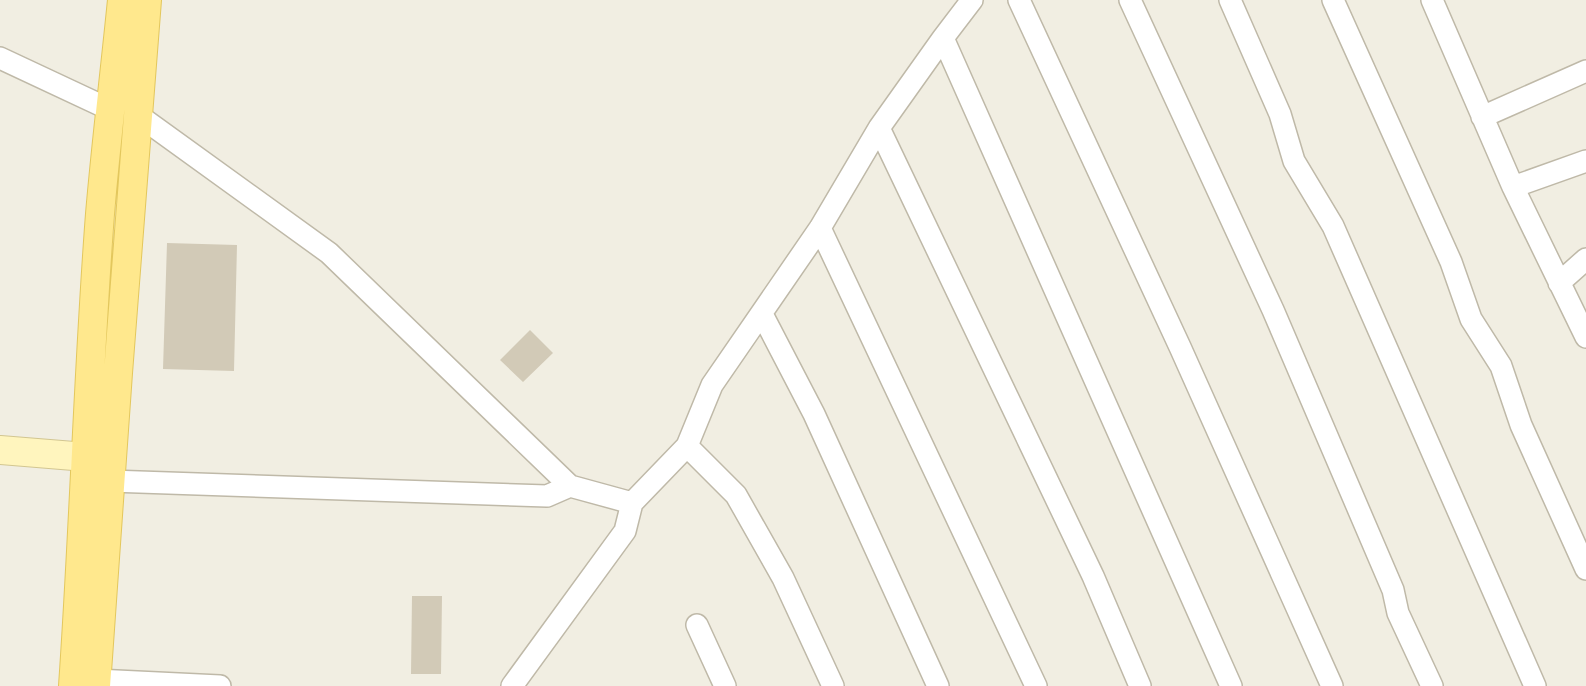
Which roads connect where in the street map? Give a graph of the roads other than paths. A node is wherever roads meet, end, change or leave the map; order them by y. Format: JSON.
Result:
{"nodes":[{"id":1,"x":122,"y":0,"type":"edge"},
{"id":2,"x":147,"y":0,"type":"edge"},
{"id":3,"x":972,"y":0,"type":"edge"},
{"id":4,"x":1019,"y":0,"type":"edge"},
{"id":5,"x":1130,"y":0,"type":"edge"},
{"id":6,"x":1230,"y":0,"type":"edge"},
{"id":7,"x":1333,"y":0,"type":"edge"},
{"id":8,"x":1432,"y":0,"type":"edge"},
{"id":9,"x":943,"y":38,"type":"junction"},
{"id":10,"x":0,"y":58,"type":"edge"},
{"id":11,"x":1586,"y":71,"type":"edge"},
{"id":12,"x":111,"y":110,"type":"junction"},
{"id":13,"x":138,"y":115,"type":"junction"},
{"id":14,"x":1482,"y":117,"type":"junction"},
{"id":15,"x":878,"y":128,"type":"junction"},
{"id":16,"x":1586,"y":161,"type":"edge"},
{"id":17,"x":1513,"y":187,"type":"junction"},
{"id":18,"x":820,"y":228,"type":"junction"},
{"id":19,"x":1586,"y":259,"type":"edge"},
{"id":20,"x":1559,"y":282,"type":"junction"},
{"id":21,"x":762,"y":314,"type":"junction"},
{"id":22,"x":1586,"y":337,"type":"edge"},
{"id":23,"x":687,"y":446,"type":"junction"},
{"id":24,"x":0,"y":450,"type":"edge"},
{"id":25,"x":86,"y":457,"type":"junction"},
{"id":26,"x":110,"y":481,"type":"junction"},
{"id":27,"x":570,"y":486,"type":"junction"},
{"id":28,"x":632,"y":503,"type":"junction"},
{"id":29,"x":1586,"y":569,"type":"edge"},
{"id":30,"x":697,"y":625,"type":"dead end"},
{"id":31,"x":88,"y":684,"type":"edge"},
{"id":32,"x":220,"y":686,"type":"edge"},
{"id":33,"x":512,"y":686,"type":"edge"},
{"id":34,"x":725,"y":686,"type":"edge"},
{"id":35,"x":833,"y":686,"type":"edge"},
{"id":36,"x":938,"y":686,"type":"edge"},
{"id":37,"x":1036,"y":686,"type":"edge"},
{"id":38,"x":1140,"y":686,"type":"edge"},
{"id":39,"x":1231,"y":686,"type":"edge"},
{"id":40,"x":1332,"y":686,"type":"edge"},
{"id":41,"x":1432,"y":686,"type":"edge"},
{"id":42,"x":1535,"y":686,"type":"edge"}],
"edges":[{"from":1,"to":12,"type":"main road"},
{"from":2,"to":13,"type":"main road"},
{"from":3,"to":9,"type":"street"},
{"from":4,"to":40,"type":"street"},
{"from":5,"to":41,"type":"street"},
{"from":6,"to":42,"type":"street"},
{"from":7,"to":29,"type":"street"},
{"from":8,"to":14,"type":"street"},
{"from":9,"to":15,"type":"street"},
{"from":9,"to":39,"type":"street"},
{"from":10,"to":12,"type":"street"},
{"from":11,"to":14,"type":"street"},
{"from":12,"to":25,"type":"main road"},
{"from":13,"to":26,"type":"main road"},
{"from":13,"to":27,"type":"street"},
{"from":14,"to":17,"type":"street"},
{"from":15,"to":18,"type":"street"},
{"from":15,"to":38,"type":"street"},
{"from":16,"to":17,"type":"street"},
{"from":17,"to":20,"type":"street"},
{"from":18,"to":21,"type":"street"},
{"from":18,"to":37,"type":"street"},
{"from":19,"to":20,"type":"street"},
{"from":20,"to":22,"type":"street"},
{"from":21,"to":23,"type":"street"},
{"from":21,"to":36,"type":"street"},
{"from":23,"to":28,"type":"street"},
{"from":23,"to":35,"type":"street"},
{"from":24,"to":25,"type":"main road"},
{"from":25,"to":31,"type":"main road"},
{"from":26,"to":27,"type":"street"},
{"from":26,"to":31,"type":"main road"},
{"from":27,"to":28,"type":"street"},
{"from":28,"to":33,"type":"street"},
{"from":30,"to":34,"type":"street"},
{"from":31,"to":32,"type":"street"}]}
